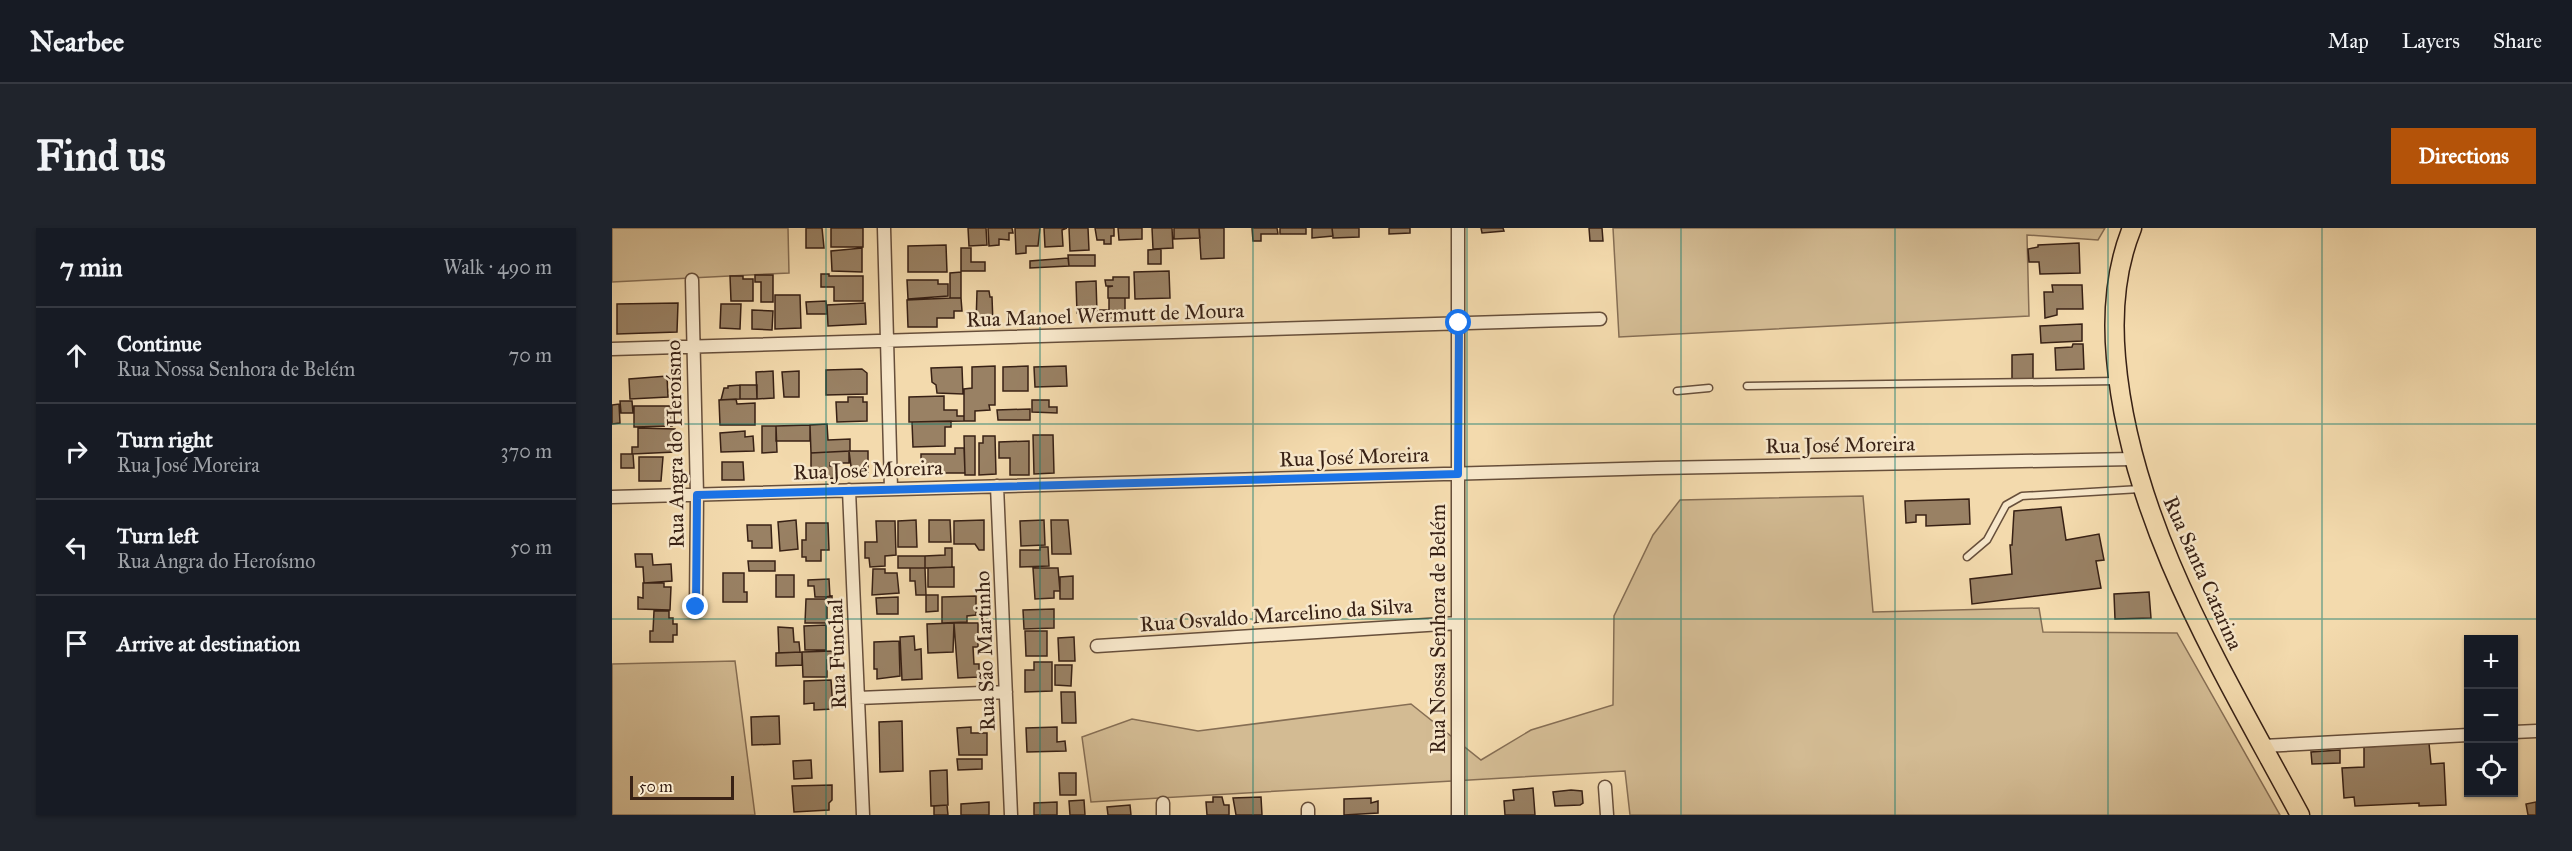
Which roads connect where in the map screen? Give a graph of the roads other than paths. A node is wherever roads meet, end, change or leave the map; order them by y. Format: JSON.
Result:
{"nodes":[{"id":1,"x":884,"y":228,"type":"edge"},
{"id":2,"x":1458,"y":228,"type":"edge"},
{"id":3,"x":2132,"y":228,"type":"edge"},
{"id":4,"x":692,"y":280,"type":"dead end"},
{"id":5,"x":1600,"y":319,"type":"dead end"},
{"id":6,"x":1459,"y":323,"type":"junction"},
{"id":7,"x":886,"y":341,"type":"junction"},
{"id":8,"x":694,"y":346,"type":"junction"},
{"id":9,"x":612,"y":349,"type":"edge"},
{"id":10,"x":2118,"y":381,"type":"junction"},
{"id":11,"x":1747,"y":386,"type":"dead end"},
{"id":12,"x":1709,"y":388,"type":"dead end"},
{"id":13,"x":1677,"y":390,"type":"dead end"},
{"id":14,"x":2132,"y":459,"type":"junction"},
{"id":15,"x":1458,"y":474,"type":"junction"},
{"id":16,"x":997,"y":486,"type":"junction"},
{"id":17,"x":891,"y":489,"type":"junction"},
{"id":18,"x":2141,"y":489,"type":"junction"},
{"id":19,"x":849,"y":490,"type":"junction"},
{"id":20,"x":697,"y":495,"type":"junction"},
{"id":21,"x":612,"y":497,"type":"edge"},
{"id":22,"x":1967,"y":557,"type":"dead end"},
{"id":23,"x":696,"y":607,"type":"dead end"},
{"id":24,"x":1458,"y":622,"type":"junction"},
{"id":25,"x":1097,"y":646,"type":"dead end"},
{"id":26,"x":1006,"y":692,"type":"junction"},
{"id":27,"x":858,"y":698,"type":"junction"},
{"id":28,"x":2536,"y":731,"type":"edge"},
{"id":29,"x":2518,"y":732,"type":"edge"},
{"id":30,"x":2464,"y":735,"type":"edge"},
{"id":31,"x":2263,"y":746,"type":"junction"},
{"id":32,"x":1605,"y":787,"type":"dead end"},
{"id":33,"x":863,"y":815,"type":"edge"},
{"id":34,"x":1011,"y":815,"type":"edge"},
{"id":35,"x":1458,"y":815,"type":"edge"},
{"id":36,"x":1607,"y":815,"type":"edge"},
{"id":37,"x":2300,"y":815,"type":"edge"}],
"edges":[{"from":1,"to":7,"type":"street"},
{"from":2,"to":6,"type":"street","name":"Rua Nossa Senhora de Belém"},
{"from":3,"to":10,"type":"main road","name":"Rua Santa Catarina"},
{"from":4,"to":8,"type":"street","name":"Rua Angra do Heroísmo"},
{"from":5,"to":6,"type":"street","name":"Rua Manoel Wermutt de Moura"},
{"from":6,"to":7,"type":"street","name":"Rua Manoel Wermutt de Moura"},
{"from":6,"to":15,"type":"street","name":"Rua Nossa Senhora de Belém"},
{"from":7,"to":8,"type":"street","name":"Rua Manoel Wermutt de Moura"},
{"from":7,"to":17,"type":"street"},
{"from":8,"to":9,"type":"street","name":"Rua Manoel Wermutt de Moura"},
{"from":8,"to":20,"type":"street","name":"Rua Angra do Heroísmo"},
{"from":10,"to":11,"type":"lane"},
{"from":10,"to":14,"type":"main road","name":"Rua Santa Catarina"},
{"from":12,"to":13,"type":"lane"},
{"from":14,"to":15,"type":"street","name":"Rua José Moreira"},
{"from":14,"to":18,"type":"main road","name":"Rua Santa Catarina"},
{"from":15,"to":16,"type":"street","name":"Rua José Moreira"},
{"from":15,"to":24,"type":"street","name":"Rua Nossa Senhora de Belém"},
{"from":16,"to":17,"type":"street","name":"Rua José Moreira"},
{"from":16,"to":26,"type":"street","name":"Rua São Martinho"},
{"from":17,"to":19,"type":"street","name":"Rua José Moreira"},
{"from":18,"to":22,"type":"lane"},
{"from":18,"to":31,"type":"main road","name":"Rua Santa Catarina"},
{"from":19,"to":20,"type":"street","name":"Rua José Moreira"},
{"from":19,"to":27,"type":"street","name":"Rua Funchal"},
{"from":20,"to":21,"type":"street","name":"Rua José Moreira"},
{"from":20,"to":23,"type":"street","name":"Rua Angra do Heroísmo"},
{"from":24,"to":25,"type":"street","name":"Rua Osvaldo Marcelino da Silva"},
{"from":24,"to":35,"type":"street","name":"Rua Nossa Senhora de Belém"},
{"from":26,"to":27,"type":"street"},
{"from":26,"to":34,"type":"street","name":"Rua São Martinho"},
{"from":27,"to":33,"type":"street","name":"Rua Funchal"},
{"from":28,"to":29,"type":"street"},
{"from":30,"to":31,"type":"street"},
{"from":31,"to":37,"type":"main road","name":"Rua Santa Catarina"},
{"from":32,"to":36,"type":"street"}]}
